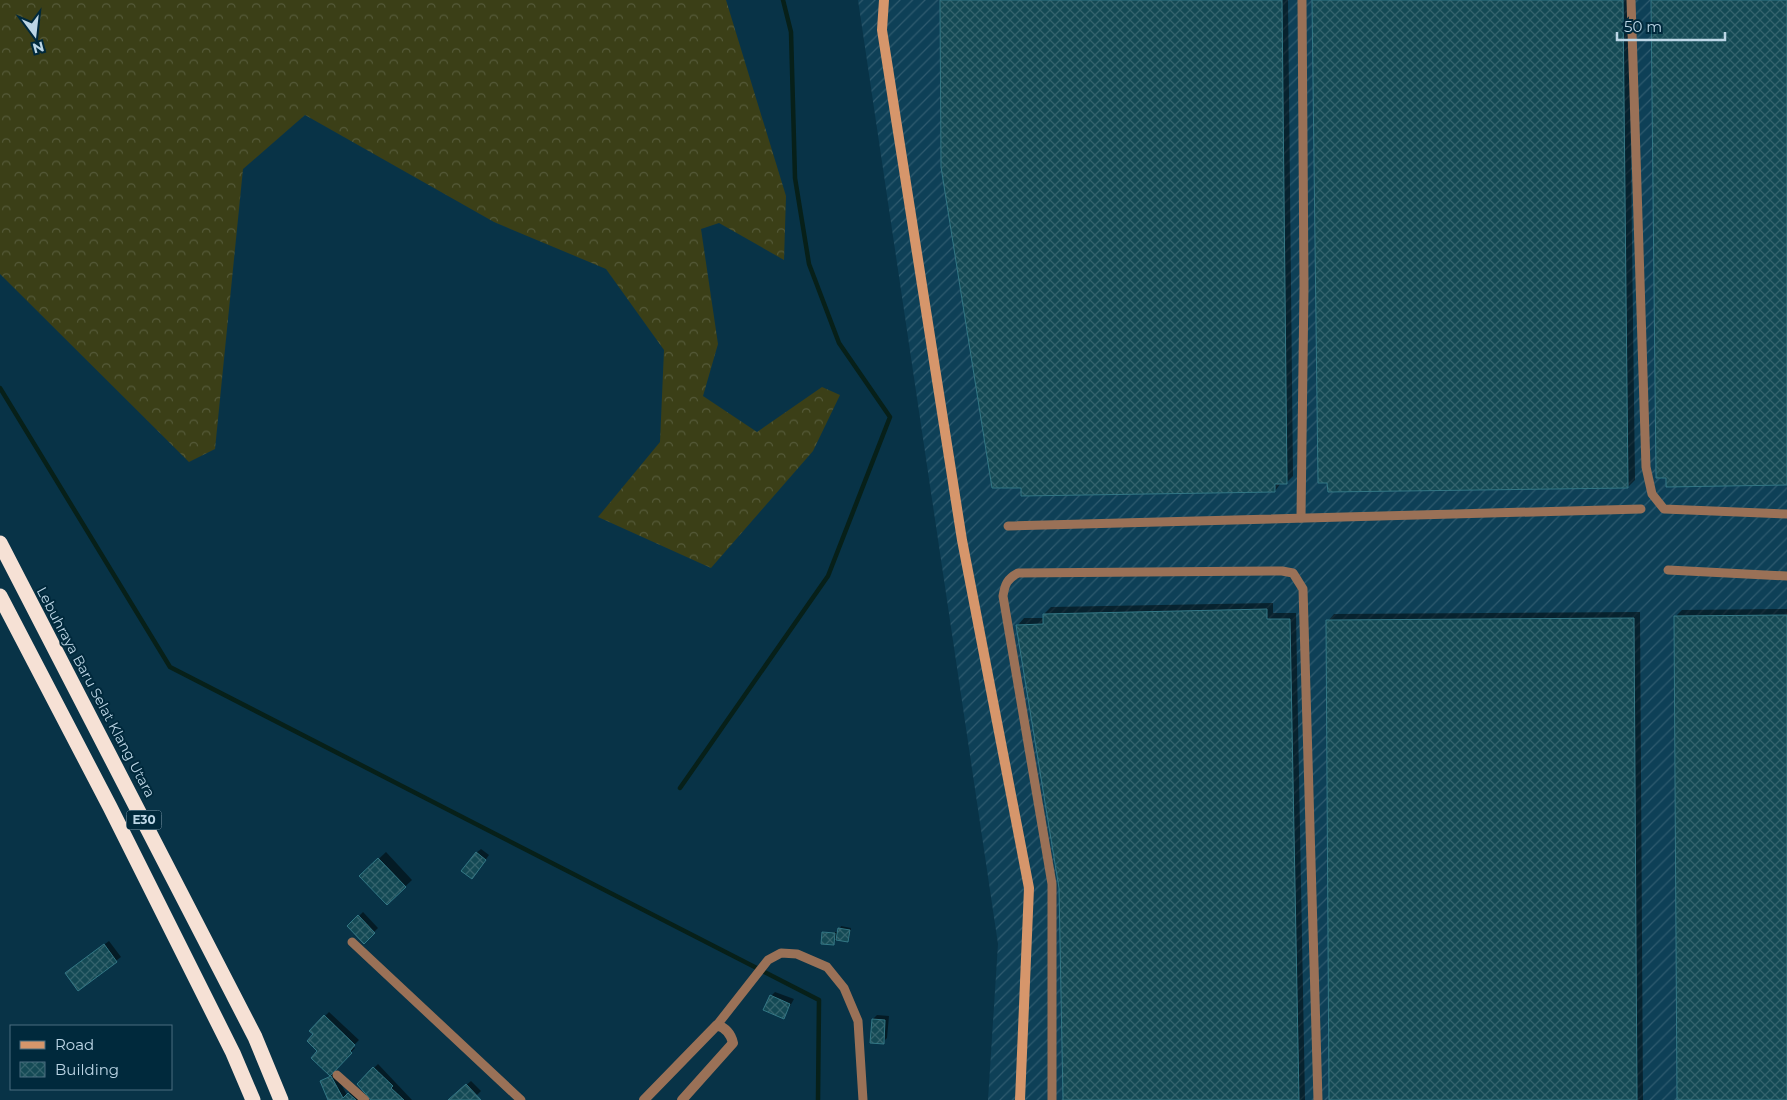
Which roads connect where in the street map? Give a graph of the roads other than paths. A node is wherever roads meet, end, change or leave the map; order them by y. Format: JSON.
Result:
{"nodes":[{"id":1,"x":884,"y":0,"type":"edge"},
{"id":2,"x":1302,"y":0,"type":"edge"},
{"id":3,"x":1631,"y":0,"type":"edge"},
{"id":4,"x":1641,"y":510,"type":"dead end"},
{"id":5,"x":1787,"y":514,"type":"edge"},
{"id":6,"x":1301,"y":518,"type":"junction"},
{"id":7,"x":1008,"y":526,"type":"dead end"},
{"id":8,"x":0,"y":543,"type":"edge"},
{"id":9,"x":1668,"y":570,"type":"dead end"},
{"id":10,"x":1787,"y":576,"type":"edge"},
{"id":11,"x":0,"y":596,"type":"edge"},
{"id":12,"x":352,"y":942,"type":"dead end"},
{"id":13,"x":717,"y":1026,"type":"junction"},
{"id":14,"x":337,"y":1075,"type":"dead end"},
{"id":15,"x":253,"y":1100,"type":"edge"},
{"id":16,"x":281,"y":1100,"type":"edge"},
{"id":17,"x":365,"y":1100,"type":"edge"},
{"id":18,"x":521,"y":1100,"type":"edge"},
{"id":19,"x":644,"y":1100,"type":"edge"},
{"id":20,"x":682,"y":1100,"type":"edge"},
{"id":21,"x":862,"y":1100,"type":"edge"},
{"id":22,"x":1020,"y":1100,"type":"edge"},
{"id":23,"x":1052,"y":1100,"type":"edge"},
{"id":24,"x":1318,"y":1100,"type":"edge"}],
"edges":[{"from":1,"to":22,"type":"street"},
{"from":2,"to":6,"type":"lane"},
{"from":3,"to":5,"type":"lane"},
{"from":4,"to":6,"type":"lane"},
{"from":6,"to":7,"type":"lane"},
{"from":8,"to":16,"type":"highway","name":"Lebuhraya Baru Selat Klang Utara","number":"E30"},
{"from":9,"to":10,"type":"lane"},
{"from":11,"to":15,"type":"highway","number":"E30"},
{"from":12,"to":18,"type":"lane"},
{"from":13,"to":19,"type":"street"},
{"from":13,"to":20,"type":"street"},
{"from":13,"to":21,"type":"lane"},
{"from":14,"to":17,"type":"lane"},
{"from":23,"to":24,"type":"lane"}]}
